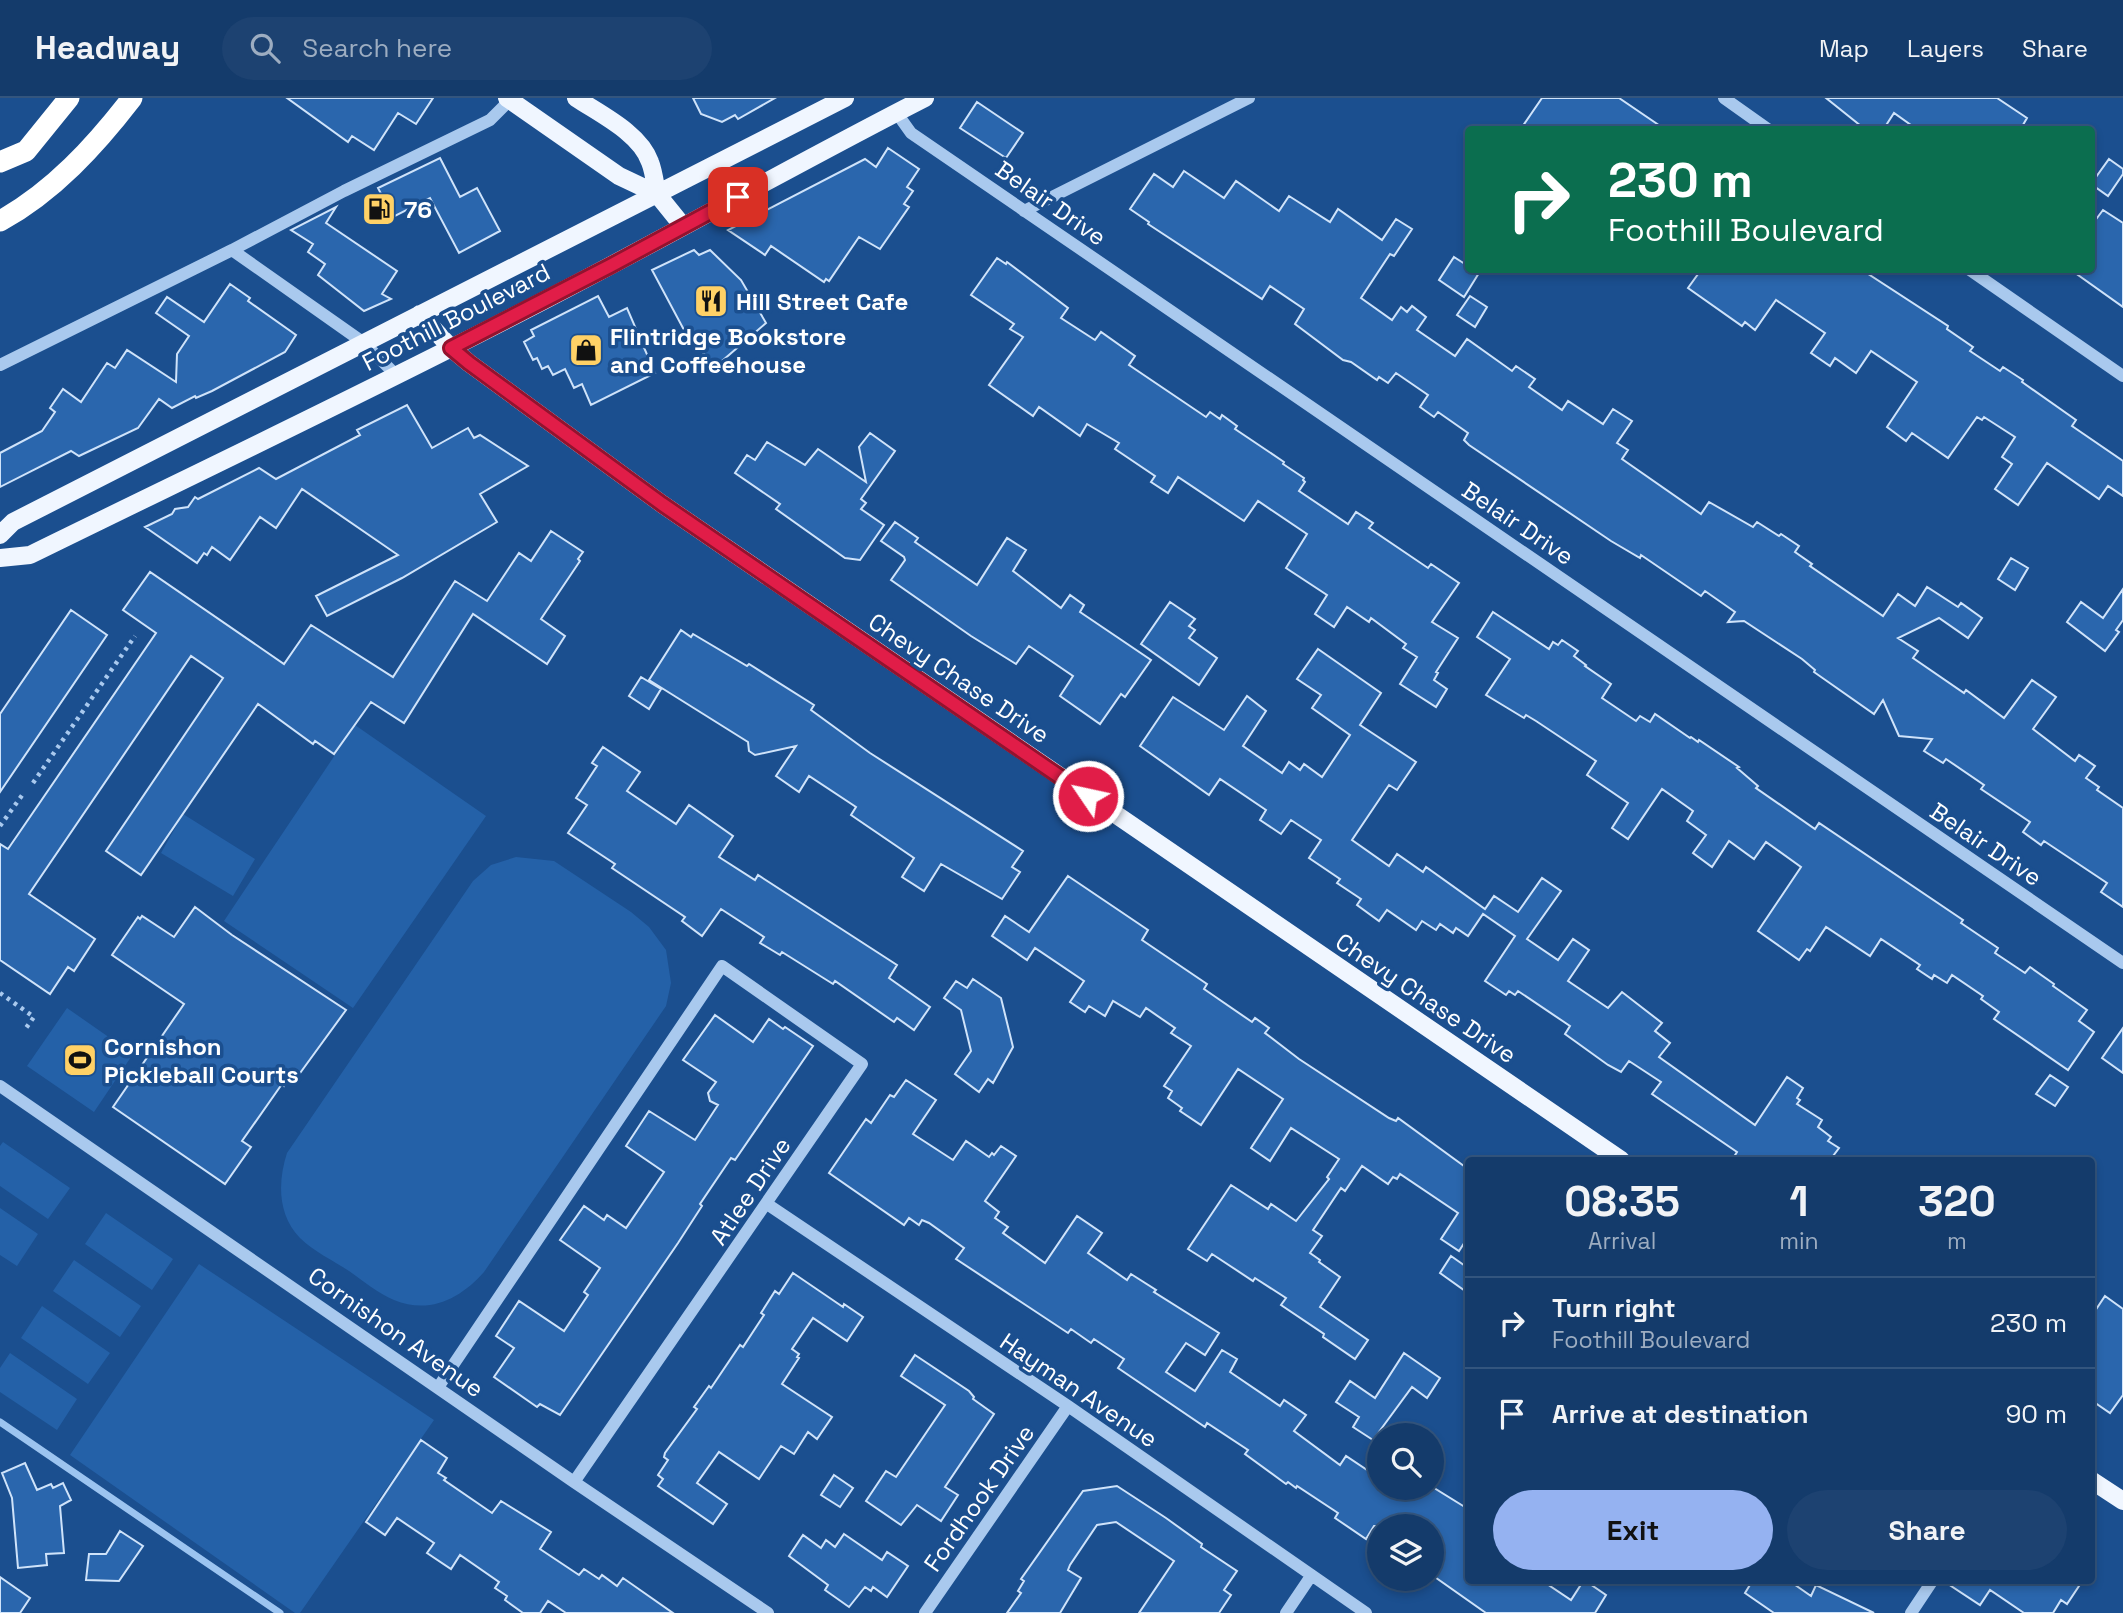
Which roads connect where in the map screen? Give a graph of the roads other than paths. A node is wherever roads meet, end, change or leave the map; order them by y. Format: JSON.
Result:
{"nodes":[{"id":1,"x":69,"y":98,"type":"edge"},
{"id":2,"x":132,"y":98,"type":"edge"},
{"id":3,"x":576,"y":98,"type":"edge"},
{"id":4,"x":845,"y":98,"type":"edge"},
{"id":5,"x":925,"y":98,"type":"edge"},
{"id":6,"x":1249,"y":98,"type":"edge"},
{"id":7,"x":1724,"y":98,"type":"edge"},
{"id":8,"x":509,"y":99,"type":"edge"},
{"id":9,"x":892,"y":105,"type":"edge"},
{"id":10,"x":1763,"y":126,"type":"edge"},
{"id":11,"x":0,"y":162,"type":"edge"},
{"id":12,"x":657,"y":194,"type":"junction"},
{"id":13,"x":1024,"y":211,"type":"junction"},
{"id":14,"x":0,"y":221,"type":"edge"},
{"id":15,"x":682,"y":225,"type":"junction"},
{"id":16,"x":232,"y":250,"type":"junction"},
{"id":17,"x":1974,"y":273,"type":"edge"},
{"id":18,"x":420,"y":314,"type":"junction"},
{"id":19,"x":364,"y":343,"type":"junction"},
{"id":20,"x":451,"y":348,"type":"junction"},
{"id":21,"x":0,"y":365,"type":"edge"},
{"id":22,"x":396,"y":375,"type":"junction"},
{"id":23,"x":2123,"y":376,"type":"edge"},
{"id":24,"x":0,"y":535,"type":"edge"},
{"id":25,"x":0,"y":558,"type":"edge"},
{"id":26,"x":2123,"y":963,"type":"edge"},
{"id":27,"x":0,"y":1086,"type":"edge"},
{"id":28,"x":1617,"y":1157,"type":"edge"},
{"id":29,"x":767,"y":1204,"type":"junction"},
{"id":30,"x":439,"y":1387,"type":"junction"},
{"id":31,"x":1068,"y":1406,"type":"junction"},
{"id":32,"x":574,"y":1482,"type":"junction"},
{"id":33,"x":2095,"y":1483,"type":"edge"},
{"id":34,"x":2123,"y":1502,"type":"edge"},
{"id":35,"x":1311,"y":1576,"type":"junction"},
{"id":36,"x":1930,"y":1584,"type":"edge"},
{"id":37,"x":768,"y":1613,"type":"edge"},
{"id":38,"x":925,"y":1613,"type":"edge"},
{"id":39,"x":1286,"y":1613,"type":"edge"},
{"id":40,"x":1366,"y":1613,"type":"edge"},
{"id":41,"x":1912,"y":1613,"type":"edge"}],
"edges":[{"from":1,"to":11,"type":"highway"},
{"from":2,"to":14,"type":"highway"},
{"from":3,"to":12,"type":"main road"},
{"from":4,"to":12,"type":"main road","name":"Foothill Boulevard"},
{"from":5,"to":9,"type":"main road","name":"Foothill Boulevard"},
{"from":6,"to":13,"type":"street"},
{"from":7,"to":10,"type":"street"},
{"from":8,"to":12,"type":"main road"},
{"from":8,"to":16,"type":"street"},
{"from":9,"to":13,"type":"street","name":"Belair Drive"},
{"from":9,"to":15,"type":"main road","name":"Foothill Boulevard"},
{"from":12,"to":15,"type":"main road"},
{"from":12,"to":18,"type":"main road","name":"Foothill Boulevard"},
{"from":13,"to":26,"type":"street","name":"Belair Drive"},
{"from":15,"to":20,"type":"main road","name":"Foothill Boulevard"},
{"from":16,"to":19,"type":"street"},
{"from":16,"to":21,"type":"street"},
{"from":17,"to":23,"type":"street"},
{"from":18,"to":19,"type":"main road","name":"Foothill Boulevard"},
{"from":18,"to":20,"type":"main road","name":"Chevy Chase Drive"},
{"from":19,"to":22,"type":"street"},
{"from":19,"to":24,"type":"main road","name":"Foothill Boulevard"},
{"from":20,"to":22,"type":"main road","name":"Foothill Boulevard"},
{"from":20,"to":28,"type":"main road","name":"Chevy Chase Drive"},
{"from":22,"to":25,"type":"main road","name":"Foothill Boulevard"},
{"from":27,"to":30,"type":"street","name":"Cornishon Avenue"},
{"from":29,"to":30,"type":"street","name":"Atlee Drive"},
{"from":29,"to":31,"type":"street","name":"Hayman Avenue"},
{"from":29,"to":32,"type":"street","name":"Atlee Drive"},
{"from":30,"to":32,"type":"street","name":"Cornishon Avenue"},
{"from":31,"to":35,"type":"street","name":"Hayman Avenue"},
{"from":31,"to":38,"type":"street","name":"Fordhook Drive"},
{"from":32,"to":37,"type":"street","name":"Cornishon Avenue"},
{"from":33,"to":34,"type":"main road"},
{"from":35,"to":39,"type":"street"},
{"from":35,"to":40,"type":"street","name":"Hayman Avenue"},
{"from":36,"to":41,"type":"street"}]}
